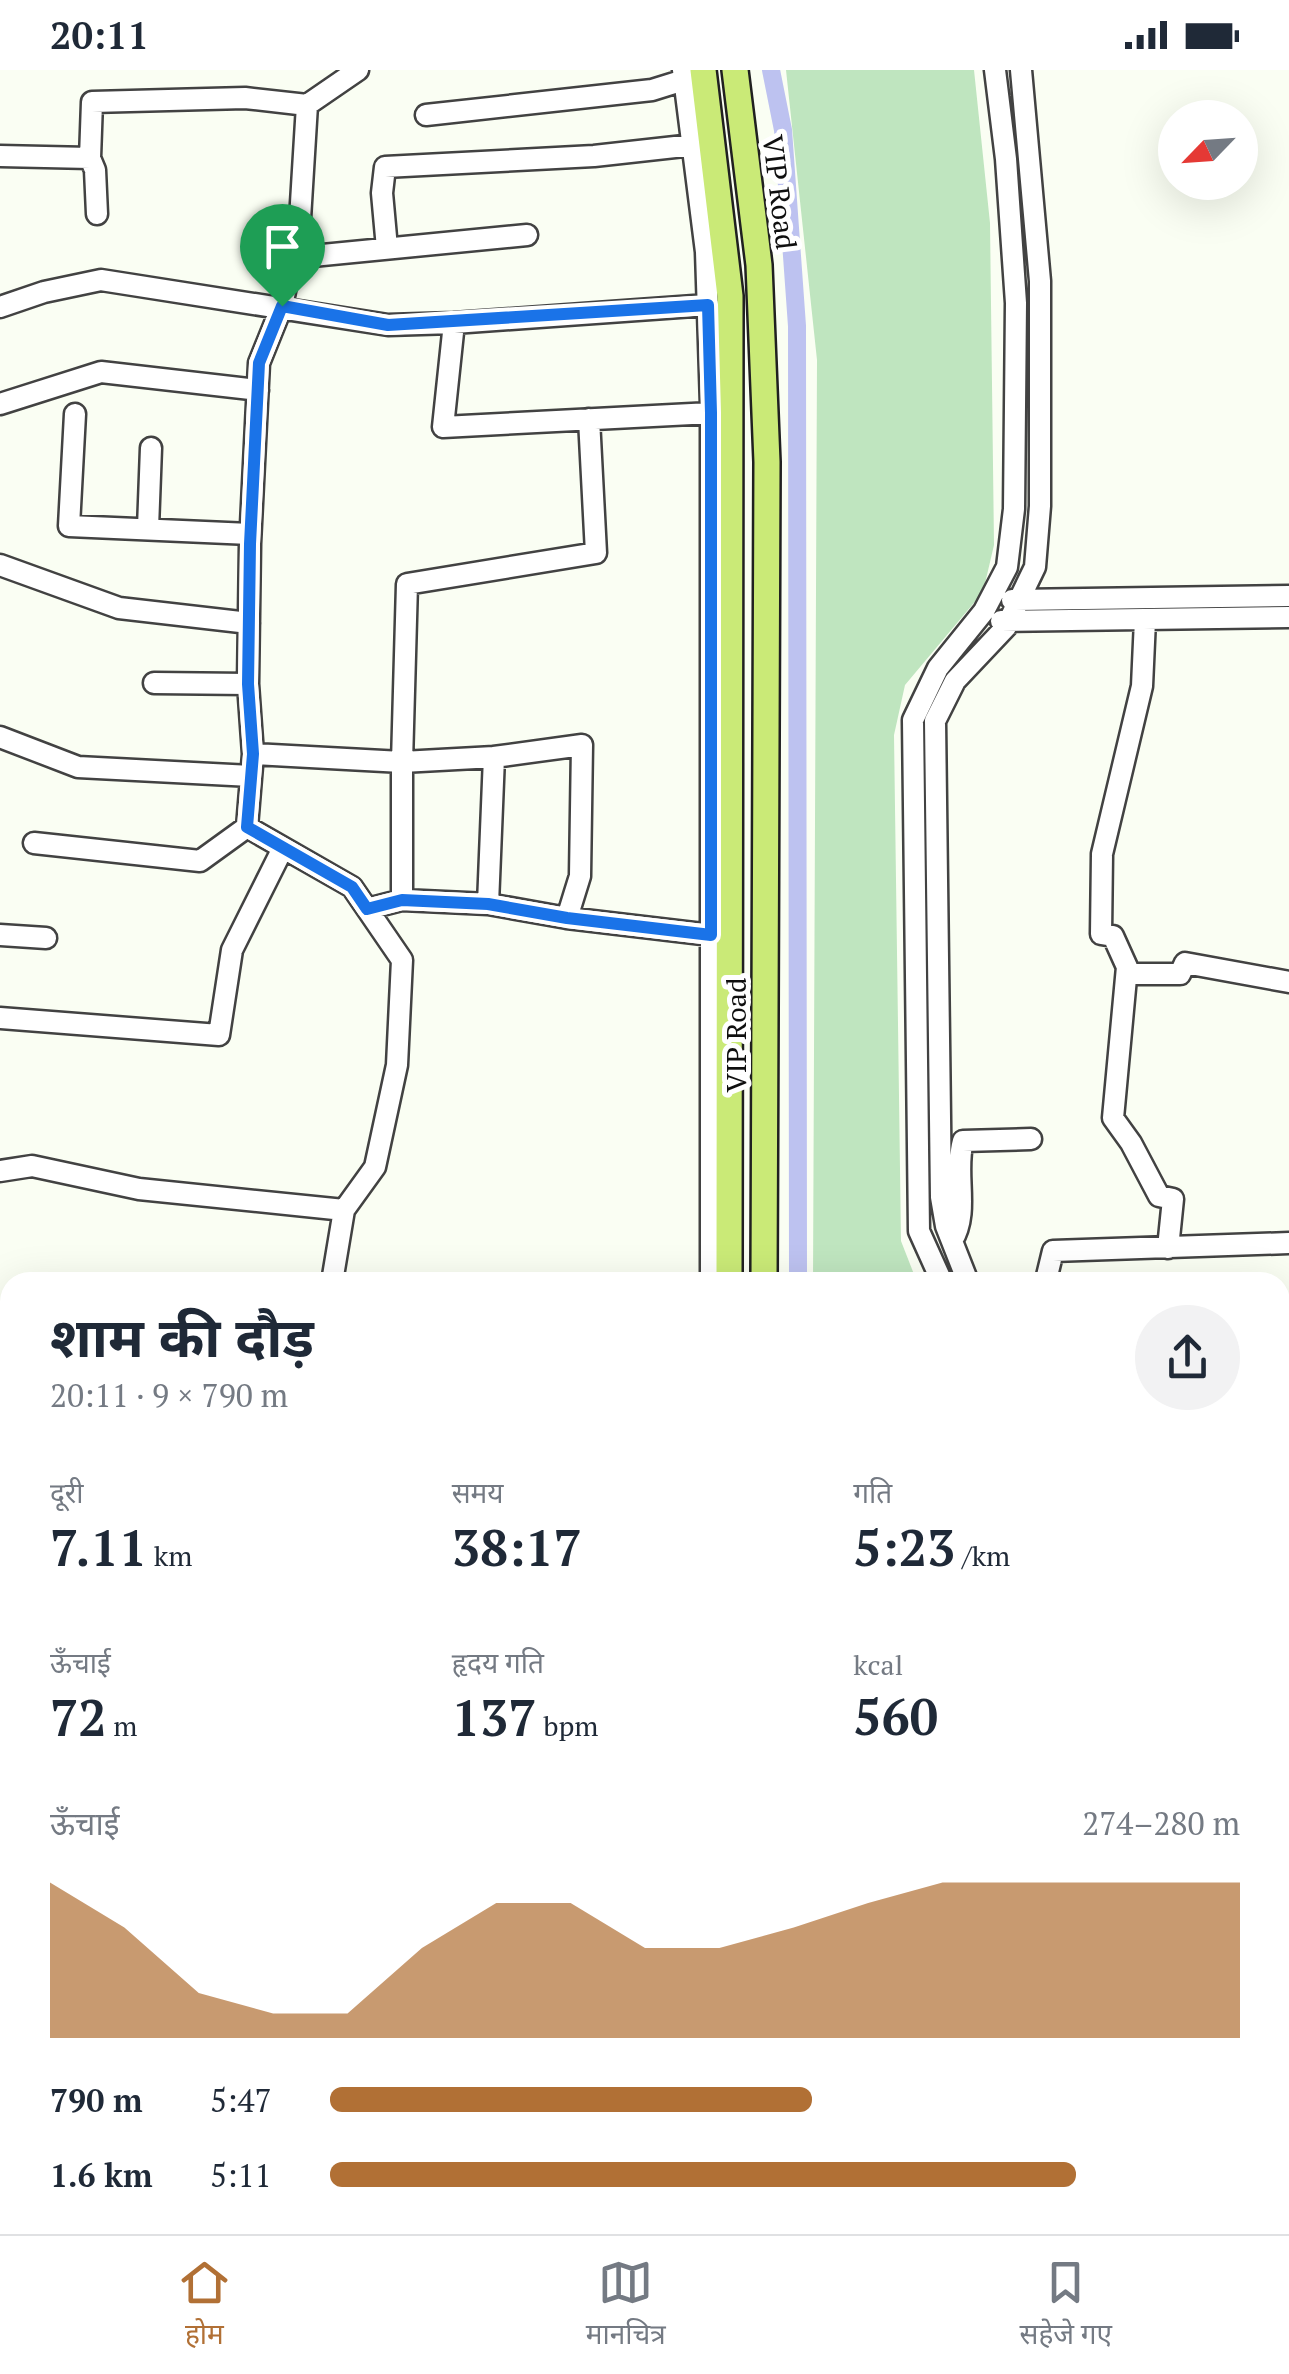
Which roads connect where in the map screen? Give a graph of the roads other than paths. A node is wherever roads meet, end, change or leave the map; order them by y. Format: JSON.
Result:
{"nodes":[{"id":1,"x":358,"y":70,"type":"edge"},
{"id":2,"x":735,"y":70,"type":"edge"},
{"id":3,"x":994,"y":70,"type":"edge"},
{"id":4,"x":1021,"y":70,"type":"edge"},
{"id":5,"x":690,"y":73,"type":"edge"},
{"id":6,"x":307,"y":105,"type":"junction"},
{"id":7,"x":426,"y":115,"type":"dead end"},
{"id":8,"x":692,"y":145,"type":"junction"},
{"id":9,"x":0,"y":156,"type":"edge"},
{"id":10,"x":90,"y":158,"type":"junction"},
{"id":11,"x":98,"y":214,"type":"dead end"},
{"id":12,"x":526,"y":235,"type":"dead end"},
{"id":13,"x":388,"y":248,"type":"junction"},
{"id":14,"x":292,"y":258,"type":"junction"},
{"id":15,"x":708,"y":305,"type":"junction"},
{"id":16,"x":282,"y":306,"type":"junction"},
{"id":17,"x":0,"y":307,"type":"edge"},
{"id":18,"x":454,"y":323,"type":"junction"},
{"id":19,"x":258,"y":390,"type":"junction"},
{"id":20,"x":0,"y":404,"type":"edge"},
{"id":21,"x":711,"y":413,"type":"junction"},
{"id":22,"x":75,"y":414,"type":"dead end"},
{"id":23,"x":589,"y":420,"type":"junction"},
{"id":24,"x":151,"y":448,"type":"dead end"},
{"id":25,"x":148,"y":528,"type":"junction"},
{"id":26,"x":250,"y":534,"type":"junction"},
{"id":27,"x":0,"y":565,"type":"edge"},
{"id":28,"x":1289,"y":596,"type":"edge"},
{"id":29,"x":990,"y":600,"type":"junction"},
{"id":30,"x":1020,"y":600,"type":"junction"},
{"id":31,"x":1228,"y":607,"type":"junction"},
{"id":32,"x":1289,"y":617,"type":"edge"},
{"id":33,"x":977,"y":619,"type":"junction"},
{"id":34,"x":1145,"y":620,"type":"junction"},
{"id":35,"x":1010,"y":621,"type":"junction"},
{"id":36,"x":249,"y":623,"type":"junction"},
{"id":37,"x":154,"y":683,"type":"dead end"},
{"id":38,"x":248,"y":684,"type":"junction"},
{"id":39,"x":0,"y":737,"type":"edge"},
{"id":40,"x":253,"y":754,"type":"junction"},
{"id":41,"x":494,"y":757,"type":"junction"},
{"id":42,"x":402,"y":762,"type":"junction"},
{"id":43,"x":251,"y":776,"type":"junction"},
{"id":44,"x":247,"y":827,"type":"junction"},
{"id":45,"x":34,"y":842,"type":"dead end"},
{"id":46,"x":283,"y":848,"type":"junction"},
{"id":47,"x":402,"y":900,"type":"junction"},
{"id":48,"x":488,"y":904,"type":"junction"},
{"id":49,"x":367,"y":909,"type":"junction"},
{"id":50,"x":567,"y":918,"type":"junction"},
{"id":51,"x":0,"y":935,"type":"edge"},
{"id":52,"x":711,"y":935,"type":"junction"},
{"id":53,"x":46,"y":938,"type":"dead end"},
{"id":54,"x":1127,"y":974,"type":"junction"},
{"id":55,"x":1289,"y":982,"type":"edge"},
{"id":56,"x":0,"y":1018,"type":"edge"},
{"id":57,"x":1031,"y":1139,"type":"dead end"},
{"id":58,"x":0,"y":1171,"type":"edge"},
{"id":59,"x":344,"y":1210,"type":"junction"},
{"id":60,"x":720,"y":1224,"type":"junction"},
{"id":61,"x":952,"y":1241,"type":"junction"},
{"id":62,"x":1289,"y":1244,"type":"edge"},
{"id":63,"x":1168,"y":1248,"type":"junction"},
{"id":64,"x":334,"y":1272,"type":"edge"},
{"id":65,"x":713,"y":1272,"type":"edge"},
{"id":66,"x":727,"y":1272,"type":"edge"},
{"id":67,"x":764,"y":1272,"type":"edge"},
{"id":68,"x":937,"y":1272,"type":"edge"},
{"id":69,"x":963,"y":1272,"type":"edge"},
{"id":70,"x":1048,"y":1272,"type":"edge"}],
"edges":[{"from":1,"to":6,"type":"street"},
{"from":2,"to":67,"type":"main road","name":"VIP Road"},
{"from":3,"to":29,"type":"street"},
{"from":4,"to":30,"type":"street"},
{"from":5,"to":7,"type":"street"},
{"from":5,"to":8,"type":"street","name":"VIP Road"},
{"from":5,"to":60,"type":"main road","name":"VIP Road"},
{"from":6,"to":10,"type":"street"},
{"from":6,"to":14,"type":"street"},
{"from":8,"to":13,"type":"street"},
{"from":8,"to":15,"type":"street","name":"VIP Road"},
{"from":9,"to":10,"type":"street"},
{"from":10,"to":11,"type":"street"},
{"from":12,"to":13,"type":"street"},
{"from":13,"to":14,"type":"street"},
{"from":14,"to":16,"type":"street"},
{"from":15,"to":18,"type":"street"},
{"from":15,"to":21,"type":"street","name":"VIP Road"},
{"from":16,"to":17,"type":"street"},
{"from":16,"to":18,"type":"street"},
{"from":16,"to":19,"type":"street"},
{"from":18,"to":23,"type":"street"},
{"from":19,"to":20,"type":"street"},
{"from":19,"to":26,"type":"street"},
{"from":21,"to":23,"type":"street"},
{"from":21,"to":52,"type":"street","name":"VIP Road"},
{"from":22,"to":25,"type":"street"},
{"from":23,"to":42,"type":"street"},
{"from":24,"to":25,"type":"street"},
{"from":25,"to":26,"type":"street"},
{"from":26,"to":36,"type":"street"},
{"from":27,"to":36,"type":"street"},
{"from":28,"to":31,"type":"street"},
{"from":29,"to":30,"type":"street"},
{"from":29,"to":33,"type":"street"},
{"from":30,"to":31,"type":"street"},
{"from":30,"to":35,"type":"street"},
{"from":31,"to":32,"type":"street"},
{"from":31,"to":34,"type":"street"},
{"from":33,"to":35,"type":"street"},
{"from":33,"to":68,"type":"street"},
{"from":34,"to":35,"type":"street"},
{"from":34,"to":54,"type":"street"},
{"from":35,"to":61,"type":"street"},
{"from":36,"to":38,"type":"street"},
{"from":37,"to":38,"type":"street"},
{"from":38,"to":40,"type":"street"},
{"from":39,"to":43,"type":"street"},
{"from":40,"to":42,"type":"street"},
{"from":40,"to":43,"type":"street"},
{"from":41,"to":42,"type":"street"},
{"from":41,"to":48,"type":"street"},
{"from":41,"to":50,"type":"street"},
{"from":42,"to":47,"type":"street"},
{"from":43,"to":44,"type":"street"},
{"from":44,"to":45,"type":"street"},
{"from":44,"to":46,"type":"street"},
{"from":46,"to":49,"type":"street"},
{"from":46,"to":56,"type":"street"},
{"from":47,"to":48,"type":"street"},
{"from":47,"to":49,"type":"street"},
{"from":48,"to":50,"type":"street"},
{"from":49,"to":59,"type":"street"},
{"from":50,"to":52,"type":"street"},
{"from":51,"to":53,"type":"street"},
{"from":52,"to":60,"type":"street","name":"VIP Road"},
{"from":54,"to":55,"type":"street"},
{"from":54,"to":63,"type":"street"},
{"from":57,"to":61,"type":"street"},
{"from":58,"to":59,"type":"street"},
{"from":59,"to":64,"type":"street"},
{"from":60,"to":65,"type":"street","name":"VIP Road"},
{"from":60,"to":66,"type":"main road","name":"VIP Road"},
{"from":61,"to":69,"type":"street"},
{"from":62,"to":63,"type":"street"},
{"from":63,"to":70,"type":"street"}]}
